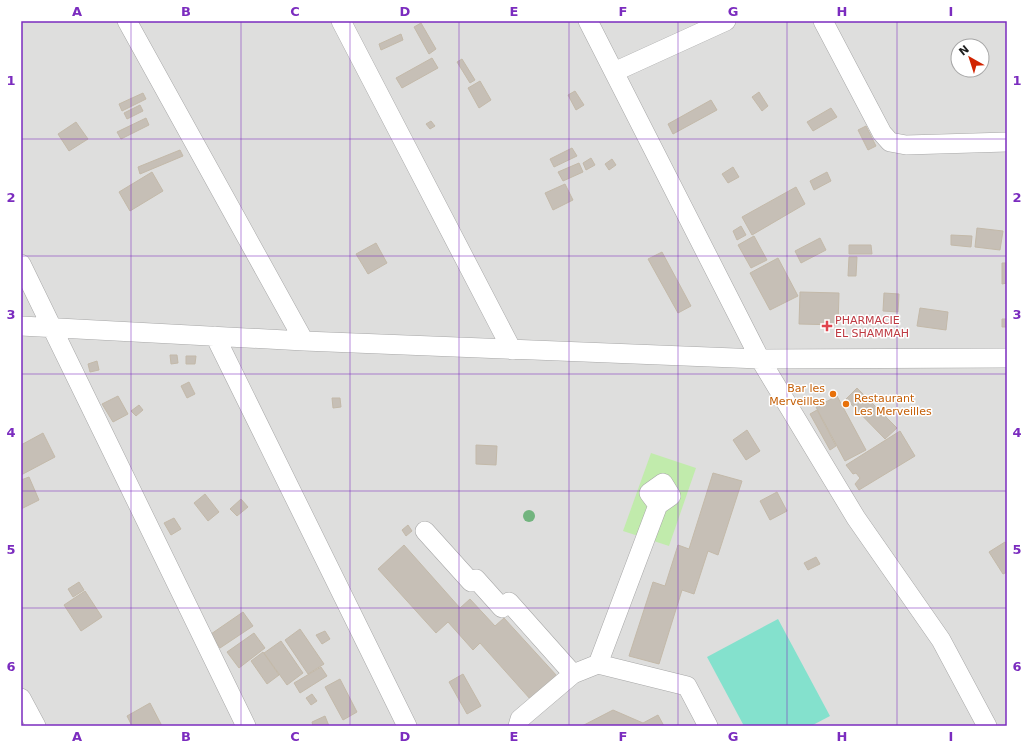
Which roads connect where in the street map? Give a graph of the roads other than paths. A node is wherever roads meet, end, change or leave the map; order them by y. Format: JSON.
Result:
{"nodes":[{"id":1,"x":127,"y":21,"type":"edge"},
{"id":2,"x":588,"y":21,"type":"edge"},
{"id":3,"x":726,"y":21,"type":"edge"},
{"id":4,"x":823,"y":21,"type":"edge"},
{"id":5,"x":345,"y":22,"type":"edge"},
{"id":6,"x":614,"y":72,"type":"junction"},
{"id":7,"x":1007,"y":142,"type":"edge"},
{"id":8,"x":21,"y":264,"type":"edge"},
{"id":9,"x":21,"y":326,"type":"edge"},
{"id":10,"x":53,"y":328,"type":"junction"},
{"id":11,"x":215,"y":336,"type":"junction"},
{"id":12,"x":304,"y":341,"type":"junction"},
{"id":13,"x":512,"y":350,"type":"junction"},
{"id":14,"x":760,"y":358,"type":"junction"},
{"id":15,"x":1007,"y":358,"type":"edge"},
{"id":16,"x":671,"y":500,"type":"dead end"},
{"id":17,"x":425,"y":531,"type":"dead end"},
{"id":18,"x":598,"y":664,"type":"junction"},
{"id":19,"x":573,"y":674,"type":"junction"},
{"id":20,"x":246,"y":726,"type":"edge"},
{"id":21,"x":406,"y":726,"type":"edge"},
{"id":22,"x":518,"y":726,"type":"edge"},
{"id":23,"x":708,"y":726,"type":"edge"},
{"id":24,"x":988,"y":726,"type":"edge"}],
"edges":[{"from":1,"to":12,"type":"street"},
{"from":2,"to":6,"type":"street"},
{"from":3,"to":6,"type":"street"},
{"from":4,"to":7,"type":"street"},
{"from":5,"to":13,"type":"street"},
{"from":6,"to":14,"type":"street"},
{"from":8,"to":10,"type":"street"},
{"from":9,"to":10,"type":"street"},
{"from":10,"to":11,"type":"street"},
{"from":10,"to":20,"type":"street"},
{"from":11,"to":12,"type":"street"},
{"from":11,"to":21,"type":"street"},
{"from":12,"to":13,"type":"street"},
{"from":13,"to":14,"type":"street"},
{"from":14,"to":15,"type":"street"},
{"from":14,"to":24,"type":"street"},
{"from":16,"to":18,"type":"street"},
{"from":17,"to":19,"type":"street"},
{"from":18,"to":19,"type":"street"},
{"from":18,"to":23,"type":"street"},
{"from":19,"to":22,"type":"street"}]}
